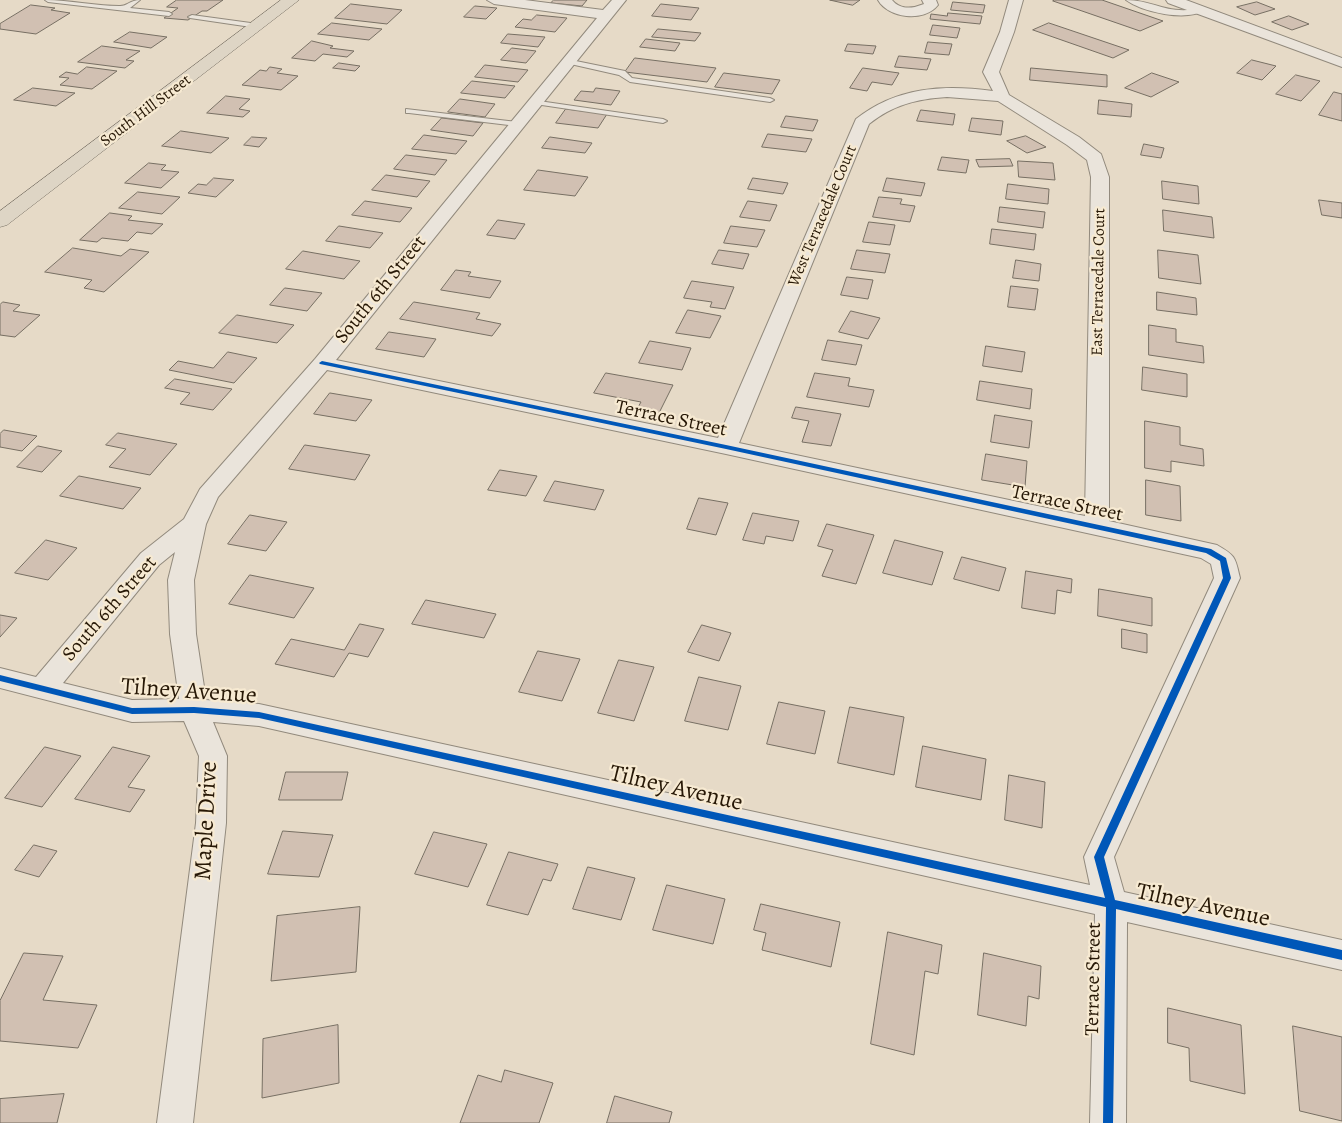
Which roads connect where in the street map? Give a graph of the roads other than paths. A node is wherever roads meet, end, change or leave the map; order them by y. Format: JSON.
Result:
{"nodes":[{"id":1,"x":48,"y":0,"type":"edge"},
{"id":2,"x":137,"y":0,"type":"edge"},
{"id":3,"x":291,"y":0,"type":"edge"},
{"id":4,"x":494,"y":0,"type":"edge"},
{"id":5,"x":885,"y":0,"type":"edge"},
{"id":6,"x":929,"y":0,"type":"edge"},
{"id":7,"x":1016,"y":0,"type":"edge"},
{"id":8,"x":1129,"y":0,"type":"edge"},
{"id":9,"x":1173,"y":0,"type":"edge"},
{"id":10,"x":613,"y":8,"type":"edge"},
{"id":11,"x":122,"y":10,"type":"junction"},
{"id":12,"x":1201,"y":10,"type":"junction"},
{"id":13,"x":169,"y":14,"type":"dead end"},
{"id":14,"x":192,"y":17,"type":"dead end"},
{"id":15,"x":258,"y":26,"type":"junction"},
{"id":16,"x":569,"y":61,"type":"junction"},
{"id":17,"x":1342,"y":63,"type":"edge"},
{"id":18,"x":998,"y":85,"type":"junction"},
{"id":19,"x":944,"y":91,"type":"junction"},
{"id":20,"x":770,"y":100,"type":"dead end"},
{"id":21,"x":535,"y":102,"type":"junction"},
{"id":22,"x":409,"y":111,"type":"dead end"},
{"id":23,"x":663,"y":121,"type":"dead end"},
{"id":24,"x":517,"y":124,"type":"junction"},
{"id":25,"x":0,"y":221,"type":"edge"},
{"id":26,"x":322,"y":363,"type":"junction"},
{"id":27,"x":726,"y":447,"type":"junction"},
{"id":28,"x":194,"y":524,"type":"junction"},
{"id":29,"x":1097,"y":527,"type":"junction"},
{"id":30,"x":0,"y":678,"type":"edge"},
{"id":31,"x":42,"y":689,"type":"junction"},
{"id":32,"x":194,"y":710,"type":"junction"},
{"id":33,"x":1111,"y":905,"type":"junction"},
{"id":34,"x":1342,"y":955,"type":"edge"},
{"id":35,"x":175,"y":1123,"type":"edge"},
{"id":36,"x":1108,"y":1123,"type":"edge"}],
"edges":[{"from":1,"to":11,"type":"lane"},
{"from":2,"to":11,"type":"lane"},
{"from":3,"to":15,"type":"main road","name":"South Hill Street"},
{"from":4,"to":10,"type":"street"},
{"from":5,"to":6,"type":"street"},
{"from":7,"to":18,"type":"street"},
{"from":8,"to":12,"type":"lane"},
{"from":9,"to":12,"type":"street"},
{"from":10,"to":16,"type":"street","name":"South 6th Street"},
{"from":11,"to":13,"type":"lane"},
{"from":12,"to":17,"type":"street"},
{"from":14,"to":15,"type":"lane"},
{"from":15,"to":25,"type":"main road","name":"South Hill Street"},
{"from":16,"to":20,"type":"lane"},
{"from":16,"to":21,"type":"street","name":"South 6th Street"},
{"from":18,"to":19,"type":"street","name":"West Terracedale Court"},
{"from":18,"to":19,"type":"street"},
{"from":18,"to":29,"type":"street","name":"East Terracedale Court"},
{"from":19,"to":27,"type":"street","name":"West Terracedale Court"},
{"from":21,"to":23,"type":"lane"},
{"from":21,"to":24,"type":"street","name":"South 6th Street"},
{"from":22,"to":24,"type":"lane"},
{"from":24,"to":26,"type":"street","name":"South 6th Street"},
{"from":26,"to":27,"type":"street","name":"Terrace Street"},
{"from":26,"to":28,"type":"street","name":"South 6th Street"},
{"from":27,"to":29,"type":"street","name":"Terrace Street"},
{"from":28,"to":31,"type":"street","name":"South 6th Street"},
{"from":28,"to":32,"type":"street","name":"Maple Drive"},
{"from":29,"to":33,"type":"street","name":"Terrace Street"},
{"from":30,"to":31,"type":"street","name":"Tilney Avenue"},
{"from":31,"to":32,"type":"street","name":"Tilney Avenue"},
{"from":32,"to":33,"type":"street","name":"Tilney Avenue"},
{"from":32,"to":35,"type":"street","name":"Maple Drive"},
{"from":33,"to":34,"type":"street","name":"Tilney Avenue"},
{"from":33,"to":36,"type":"street","name":"Terrace Street"}]}
